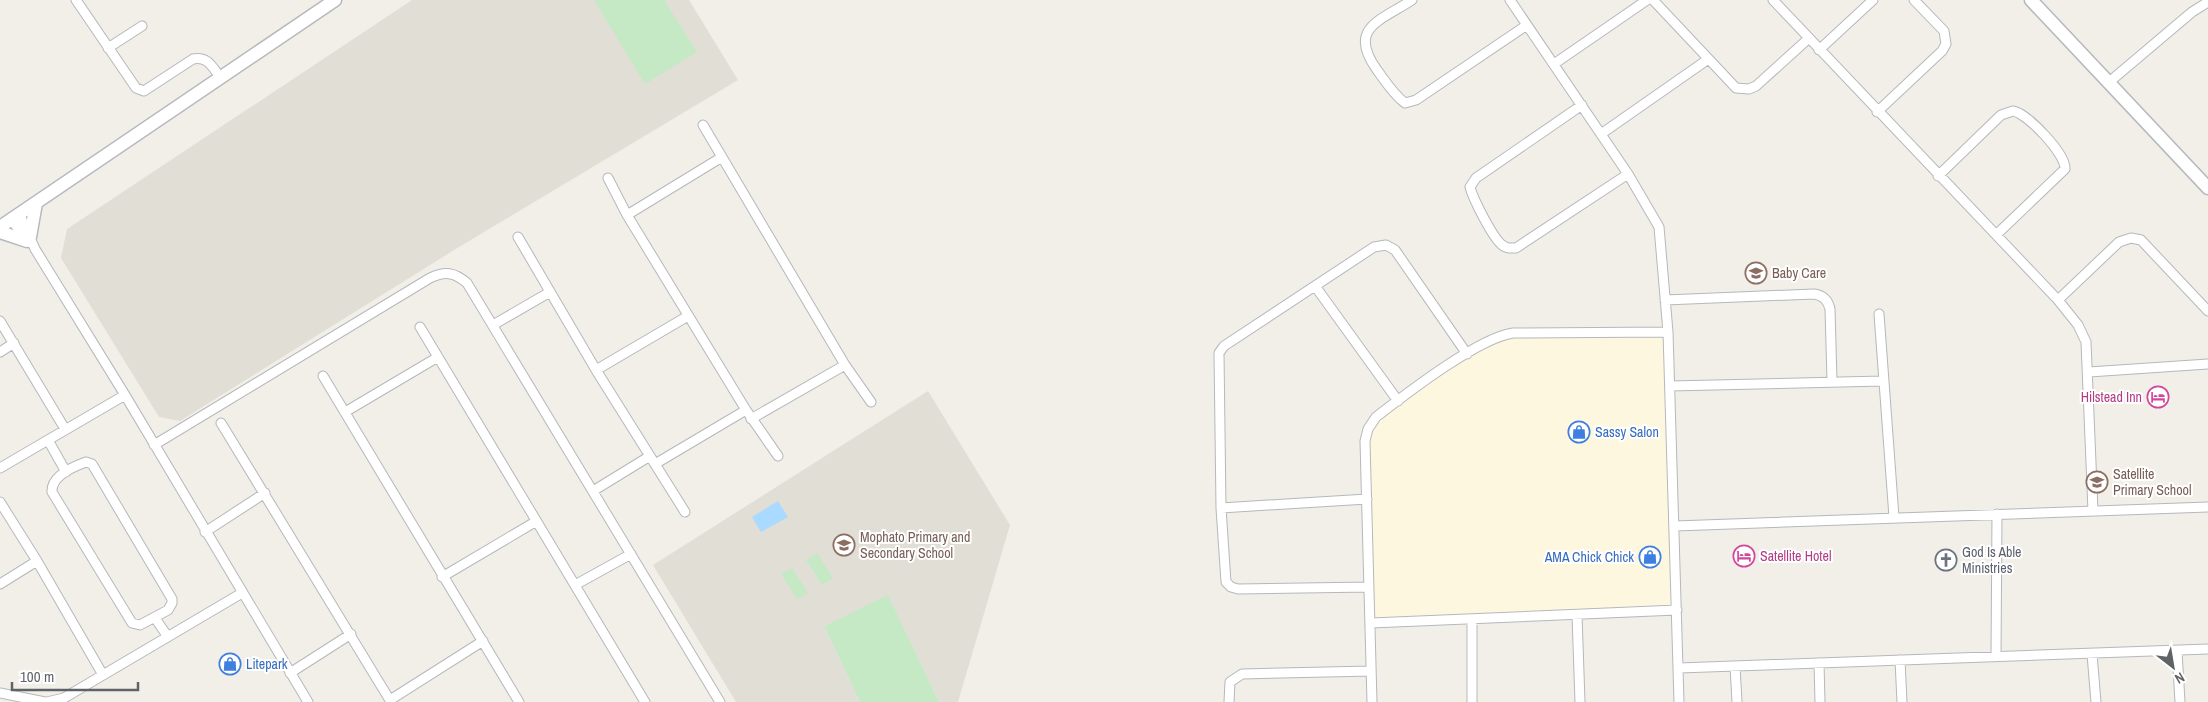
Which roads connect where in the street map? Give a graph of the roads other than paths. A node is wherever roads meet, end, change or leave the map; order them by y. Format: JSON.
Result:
{"nodes":[{"id":1,"x":76,"y":0,"type":"edge"},
{"id":2,"x":335,"y":0,"type":"edge"},
{"id":3,"x":1412,"y":0,"type":"edge"},
{"id":4,"x":1510,"y":0,"type":"edge"},
{"id":5,"x":1646,"y":0,"type":"edge"},
{"id":6,"x":1653,"y":0,"type":"edge"},
{"id":7,"x":1773,"y":0,"type":"edge"},
{"id":8,"x":1872,"y":0,"type":"edge"},
{"id":9,"x":1914,"y":0,"type":"edge"},
{"id":10,"x":2031,"y":0,"type":"edge"},
{"id":11,"x":2208,"y":2,"type":"edge"},
{"id":12,"x":1527,"y":25,"type":"junction"},
{"id":13,"x":142,"y":26,"type":"dead end"},
{"id":14,"x":1808,"y":39,"type":"junction"},
{"id":15,"x":108,"y":48,"type":"junction"},
{"id":16,"x":1819,"y":50,"type":"junction"},
{"id":17,"x":1707,"y":60,"type":"junction"},
{"id":18,"x":1554,"y":64,"type":"junction"},
{"id":19,"x":220,"y":78,"type":"junction"},
{"id":20,"x":2108,"y":83,"type":"junction"},
{"id":21,"x":1582,"y":105,"type":"junction"},
{"id":22,"x":1877,"y":112,"type":"junction"},
{"id":23,"x":703,"y":125,"type":"dead end"},
{"id":24,"x":1601,"y":134,"type":"junction"},
{"id":25,"x":722,"y":157,"type":"junction"},
{"id":26,"x":1628,"y":174,"type":"junction"},
{"id":27,"x":1938,"y":176,"type":"junction"},
{"id":28,"x":608,"y":178,"type":"dead end"},
{"id":29,"x":2208,"y":188,"type":"edge"},
{"id":30,"x":36,"y":203,"type":"junction"},
{"id":31,"x":627,"y":215,"type":"junction"},
{"id":32,"x":15,"y":216,"type":"junction"},
{"id":33,"x":0,"y":227,"type":"edge"},
{"id":34,"x":0,"y":232,"type":"edge"},
{"id":35,"x":1996,"y":235,"type":"junction"},
{"id":36,"x":518,"y":237,"type":"dead end"},
{"id":37,"x":31,"y":242,"type":"junction"},
{"id":38,"x":1314,"y":286,"type":"junction"},
{"id":39,"x":550,"y":292,"type":"junction"},
{"id":40,"x":1665,"y":300,"type":"junction"},
{"id":41,"x":2058,"y":300,"type":"junction"},
{"id":42,"x":2208,"y":311,"type":"edge"},
{"id":43,"x":1879,"y":314,"type":"dead end"},
{"id":44,"x":688,"y":316,"type":"junction"},
{"id":45,"x":0,"y":321,"type":"edge"},
{"id":46,"x":493,"y":325,"type":"junction"},
{"id":47,"x":420,"y":327,"type":"dead end"},
{"id":48,"x":1668,"y":332,"type":"junction"},
{"id":49,"x":14,"y":343,"type":"junction"},
{"id":50,"x":0,"y":352,"type":"edge"},
{"id":51,"x":1468,"y":354,"type":"junction"},
{"id":52,"x":438,"y":358,"type":"junction"},
{"id":53,"x":2208,"y":364,"type":"edge"},
{"id":54,"x":845,"y":365,"type":"junction"},
{"id":55,"x":596,"y":370,"type":"junction"},
{"id":56,"x":2089,"y":372,"type":"junction"},
{"id":57,"x":323,"y":376,"type":"dead end"},
{"id":58,"x":1883,"y":380,"type":"junction"},
{"id":59,"x":1832,"y":381,"type":"junction"},
{"id":60,"x":1670,"y":386,"type":"junction"},
{"id":61,"x":125,"y":395,"type":"junction"},
{"id":62,"x":1398,"y":400,"type":"junction"},
{"id":63,"x":871,"y":402,"type":"dead end"},
{"id":64,"x":746,"y":410,"type":"junction"},
{"id":65,"x":345,"y":412,"type":"junction"},
{"id":66,"x":751,"y":419,"type":"junction"},
{"id":67,"x":221,"y":424,"type":"dead end"},
{"id":68,"x":65,"y":429,"type":"junction"},
{"id":69,"x":48,"y":440,"type":"junction"},
{"id":70,"x":154,"y":445,"type":"junction"},
{"id":71,"x":778,"y":456,"type":"dead end"},
{"id":72,"x":652,"y":460,"type":"junction"},
{"id":73,"x":0,"y":468,"type":"edge"},
{"id":74,"x":66,"y":472,"type":"junction"},
{"id":75,"x":592,"y":491,"type":"junction"},
{"id":76,"x":265,"y":493,"type":"junction"},
{"id":77,"x":1367,"y":499,"type":"junction"},
{"id":78,"x":0,"y":502,"type":"edge"},
{"id":79,"x":2208,"y":507,"type":"edge"},
{"id":80,"x":1221,"y":508,"type":"junction"},
{"id":81,"x":2093,"y":511,"type":"junction"},
{"id":82,"x":685,"y":512,"type":"dead end"},
{"id":83,"x":1997,"y":514,"type":"junction"},
{"id":84,"x":1894,"y":517,"type":"junction"},
{"id":85,"x":536,"y":522,"type":"junction"},
{"id":86,"x":1675,"y":526,"type":"junction"},
{"id":87,"x":205,"y":532,"type":"junction"},
{"id":88,"x":631,"y":554,"type":"junction"},
{"id":89,"x":37,"y":561,"type":"junction"},
{"id":90,"x":442,"y":577,"type":"junction"},
{"id":91,"x":0,"y":584,"type":"edge"},
{"id":92,"x":575,"y":585,"type":"junction"},
{"id":93,"x":1369,"y":587,"type":"junction"},
{"id":94,"x":242,"y":594,"type":"junction"},
{"id":95,"x":1677,"y":610,"type":"junction"},
{"id":96,"x":1577,"y":615,"type":"junction"},
{"id":97,"x":155,"y":618,"type":"junction"},
{"id":98,"x":1472,"y":620,"type":"junction"},
{"id":99,"x":1371,"y":623,"type":"junction"},
{"id":100,"x":351,"y":634,"type":"junction"},
{"id":101,"x":168,"y":637,"type":"junction"},
{"id":102,"x":483,"y":641,"type":"junction"},
{"id":103,"x":2208,"y":649,"type":"edge"},
{"id":104,"x":2177,"y":651,"type":"junction"},
{"id":105,"x":2092,"y":654,"type":"junction"},
{"id":106,"x":1996,"y":656,"type":"junction"},
{"id":107,"x":1900,"y":660,"type":"junction"},
{"id":108,"x":1819,"y":663,"type":"junction"},
{"id":109,"x":1735,"y":666,"type":"junction"},
{"id":110,"x":1679,"y":668,"type":"junction"},
{"id":111,"x":1371,"y":670,"type":"junction"},
{"id":112,"x":290,"y":673,"type":"junction"},
{"id":113,"x":103,"y":675,"type":"junction"},
{"id":114,"x":0,"y":693,"type":"edge"},
{"id":115,"x":391,"y":701,"type":"edge"},
{"id":116,"x":46,"y":702,"type":"edge"},
{"id":117,"x":308,"y":702,"type":"edge"},
{"id":118,"x":519,"y":702,"type":"edge"},
{"id":119,"x":645,"y":702,"type":"edge"},
{"id":120,"x":720,"y":702,"type":"edge"},
{"id":121,"x":1229,"y":702,"type":"edge"},
{"id":122,"x":1372,"y":702,"type":"edge"},
{"id":123,"x":1472,"y":702,"type":"edge"},
{"id":124,"x":1580,"y":702,"type":"edge"},
{"id":125,"x":1679,"y":702,"type":"edge"},
{"id":126,"x":1737,"y":702,"type":"edge"},
{"id":127,"x":1820,"y":702,"type":"edge"},
{"id":128,"x":1902,"y":702,"type":"edge"},
{"id":129,"x":2096,"y":702,"type":"edge"},
{"id":130,"x":2180,"y":702,"type":"edge"}],
"edges":[{"from":1,"to":15,"type":"street"},
{"from":2,"to":19,"type":"street"},
{"from":3,"to":12,"type":"street"},
{"from":4,"to":12,"type":"street"},
{"from":5,"to":18,"type":"street"},
{"from":6,"to":17,"type":"street"},
{"from":7,"to":14,"type":"street"},
{"from":8,"to":16,"type":"street"},
{"from":9,"to":22,"type":"street"},
{"from":10,"to":20,"type":"street"},
{"from":11,"to":20,"type":"street"},
{"from":12,"to":18,"type":"street"},
{"from":13,"to":15,"type":"street"},
{"from":14,"to":16,"type":"street"},
{"from":14,"to":17,"type":"street"},
{"from":15,"to":19,"type":"street"},
{"from":16,"to":22,"type":"street"},
{"from":17,"to":24,"type":"street"},
{"from":18,"to":21,"type":"street"},
{"from":19,"to":30,"type":"street"},
{"from":20,"to":29,"type":"street"},
{"from":21,"to":24,"type":"street"},
{"from":21,"to":26,"type":"street"},
{"from":22,"to":27,"type":"street"},
{"from":23,"to":25,"type":"street"},
{"from":24,"to":26,"type":"street"},
{"from":25,"to":31,"type":"street"},
{"from":25,"to":54,"type":"street"},
{"from":26,"to":40,"type":"street"},
{"from":27,"to":35,"type":"street"},
{"from":27,"to":35,"type":"street"},
{"from":28,"to":31,"type":"street"},
{"from":30,"to":32,"type":"street"},
{"from":30,"to":37,"type":"street"},
{"from":31,"to":44,"type":"street"},
{"from":32,"to":33,"type":"street"},
{"from":32,"to":37,"type":"street"},
{"from":34,"to":37,"type":"street"},
{"from":35,"to":41,"type":"street"},
{"from":36,"to":39,"type":"street"},
{"from":37,"to":61,"type":"street"},
{"from":38,"to":51,"type":"street"},
{"from":38,"to":62,"type":"street"},
{"from":38,"to":80,"type":"street"},
{"from":39,"to":46,"type":"street"},
{"from":39,"to":55,"type":"street"},
{"from":40,"to":48,"type":"street"},
{"from":40,"to":59,"type":"street"},
{"from":41,"to":42,"type":"street"},
{"from":41,"to":56,"type":"street"},
{"from":43,"to":58,"type":"street"},
{"from":44,"to":55,"type":"street"},
{"from":44,"to":64,"type":"street"},
{"from":45,"to":49,"type":"street"},
{"from":46,"to":70,"type":"street"},
{"from":46,"to":75,"type":"street"},
{"from":47,"to":52,"type":"street"},
{"from":48,"to":51,"type":"street"},
{"from":48,"to":60,"type":"street"},
{"from":49,"to":50,"type":"street"},
{"from":49,"to":68,"type":"street"},
{"from":51,"to":62,"type":"street"},
{"from":52,"to":65,"type":"street"},
{"from":52,"to":85,"type":"street"},
{"from":53,"to":56,"type":"street"},
{"from":54,"to":63,"type":"street"},
{"from":54,"to":66,"type":"street"},
{"from":55,"to":72,"type":"street"},
{"from":56,"to":81,"type":"street"},
{"from":57,"to":65,"type":"street"},
{"from":58,"to":59,"type":"street"},
{"from":58,"to":84,"type":"street"},
{"from":59,"to":60,"type":"street"},
{"from":60,"to":86,"type":"street"},
{"from":61,"to":68,"type":"street"},
{"from":61,"to":70,"type":"street"},
{"from":62,"to":77,"type":"street"},
{"from":64,"to":66,"type":"street"},
{"from":64,"to":72,"type":"street"},
{"from":65,"to":90,"type":"street"},
{"from":66,"to":71,"type":"street"},
{"from":67,"to":76,"type":"street"},
{"from":68,"to":69,"type":"street"},
{"from":69,"to":73,"type":"street"},
{"from":69,"to":74,"type":"street"},
{"from":70,"to":87,"type":"street"},
{"from":72,"to":75,"type":"street"},
{"from":72,"to":82,"type":"street"},
{"from":74,"to":97,"type":"street"},
{"from":74,"to":97,"type":"street"},
{"from":75,"to":88,"type":"street"},
{"from":76,"to":87,"type":"street"},
{"from":76,"to":100,"type":"street"},
{"from":77,"to":80,"type":"street"},
{"from":77,"to":93,"type":"street"},
{"from":78,"to":89,"type":"street"},
{"from":79,"to":81,"type":"street"},
{"from":80,"to":93,"type":"street"},
{"from":81,"to":83,"type":"street"},
{"from":83,"to":84,"type":"street"},
{"from":83,"to":106,"type":"street"},
{"from":84,"to":86,"type":"street"},
{"from":85,"to":90,"type":"street"},
{"from":85,"to":92,"type":"street"},
{"from":86,"to":95,"type":"street"},
{"from":87,"to":94,"type":"street"},
{"from":88,"to":92,"type":"street"},
{"from":88,"to":120,"type":"street"},
{"from":89,"to":91,"type":"street"},
{"from":89,"to":113,"type":"street"},
{"from":90,"to":102,"type":"street"},
{"from":92,"to":119,"type":"street"},
{"from":93,"to":99,"type":"street"},
{"from":94,"to":101,"type":"street"},
{"from":94,"to":112,"type":"street"},
{"from":95,"to":96,"type":"street"},
{"from":95,"to":110,"type":"street"},
{"from":96,"to":98,"type":"street"},
{"from":96,"to":124,"type":"street"},
{"from":97,"to":101,"type":"street"},
{"from":98,"to":99,"type":"street"},
{"from":98,"to":123,"type":"street"},
{"from":99,"to":111,"type":"street"},
{"from":100,"to":112,"type":"street"},
{"from":100,"to":115,"type":"street"},
{"from":101,"to":113,"type":"street"},
{"from":102,"to":115,"type":"street"},
{"from":102,"to":118,"type":"street"},
{"from":103,"to":104,"type":"street"},
{"from":104,"to":105,"type":"street"},
{"from":104,"to":130,"type":"street"},
{"from":105,"to":106,"type":"street"},
{"from":105,"to":129,"type":"street"},
{"from":106,"to":107,"type":"street"},
{"from":107,"to":108,"type":"street"},
{"from":107,"to":128,"type":"street"},
{"from":108,"to":109,"type":"street"},
{"from":108,"to":127,"type":"street"},
{"from":109,"to":110,"type":"street"},
{"from":109,"to":126,"type":"street"},
{"from":110,"to":125,"type":"street"},
{"from":111,"to":121,"type":"street"},
{"from":111,"to":122,"type":"street"},
{"from":112,"to":117,"type":"street"},
{"from":113,"to":116,"type":"street"},
{"from":114,"to":116,"type":"street"}]}
